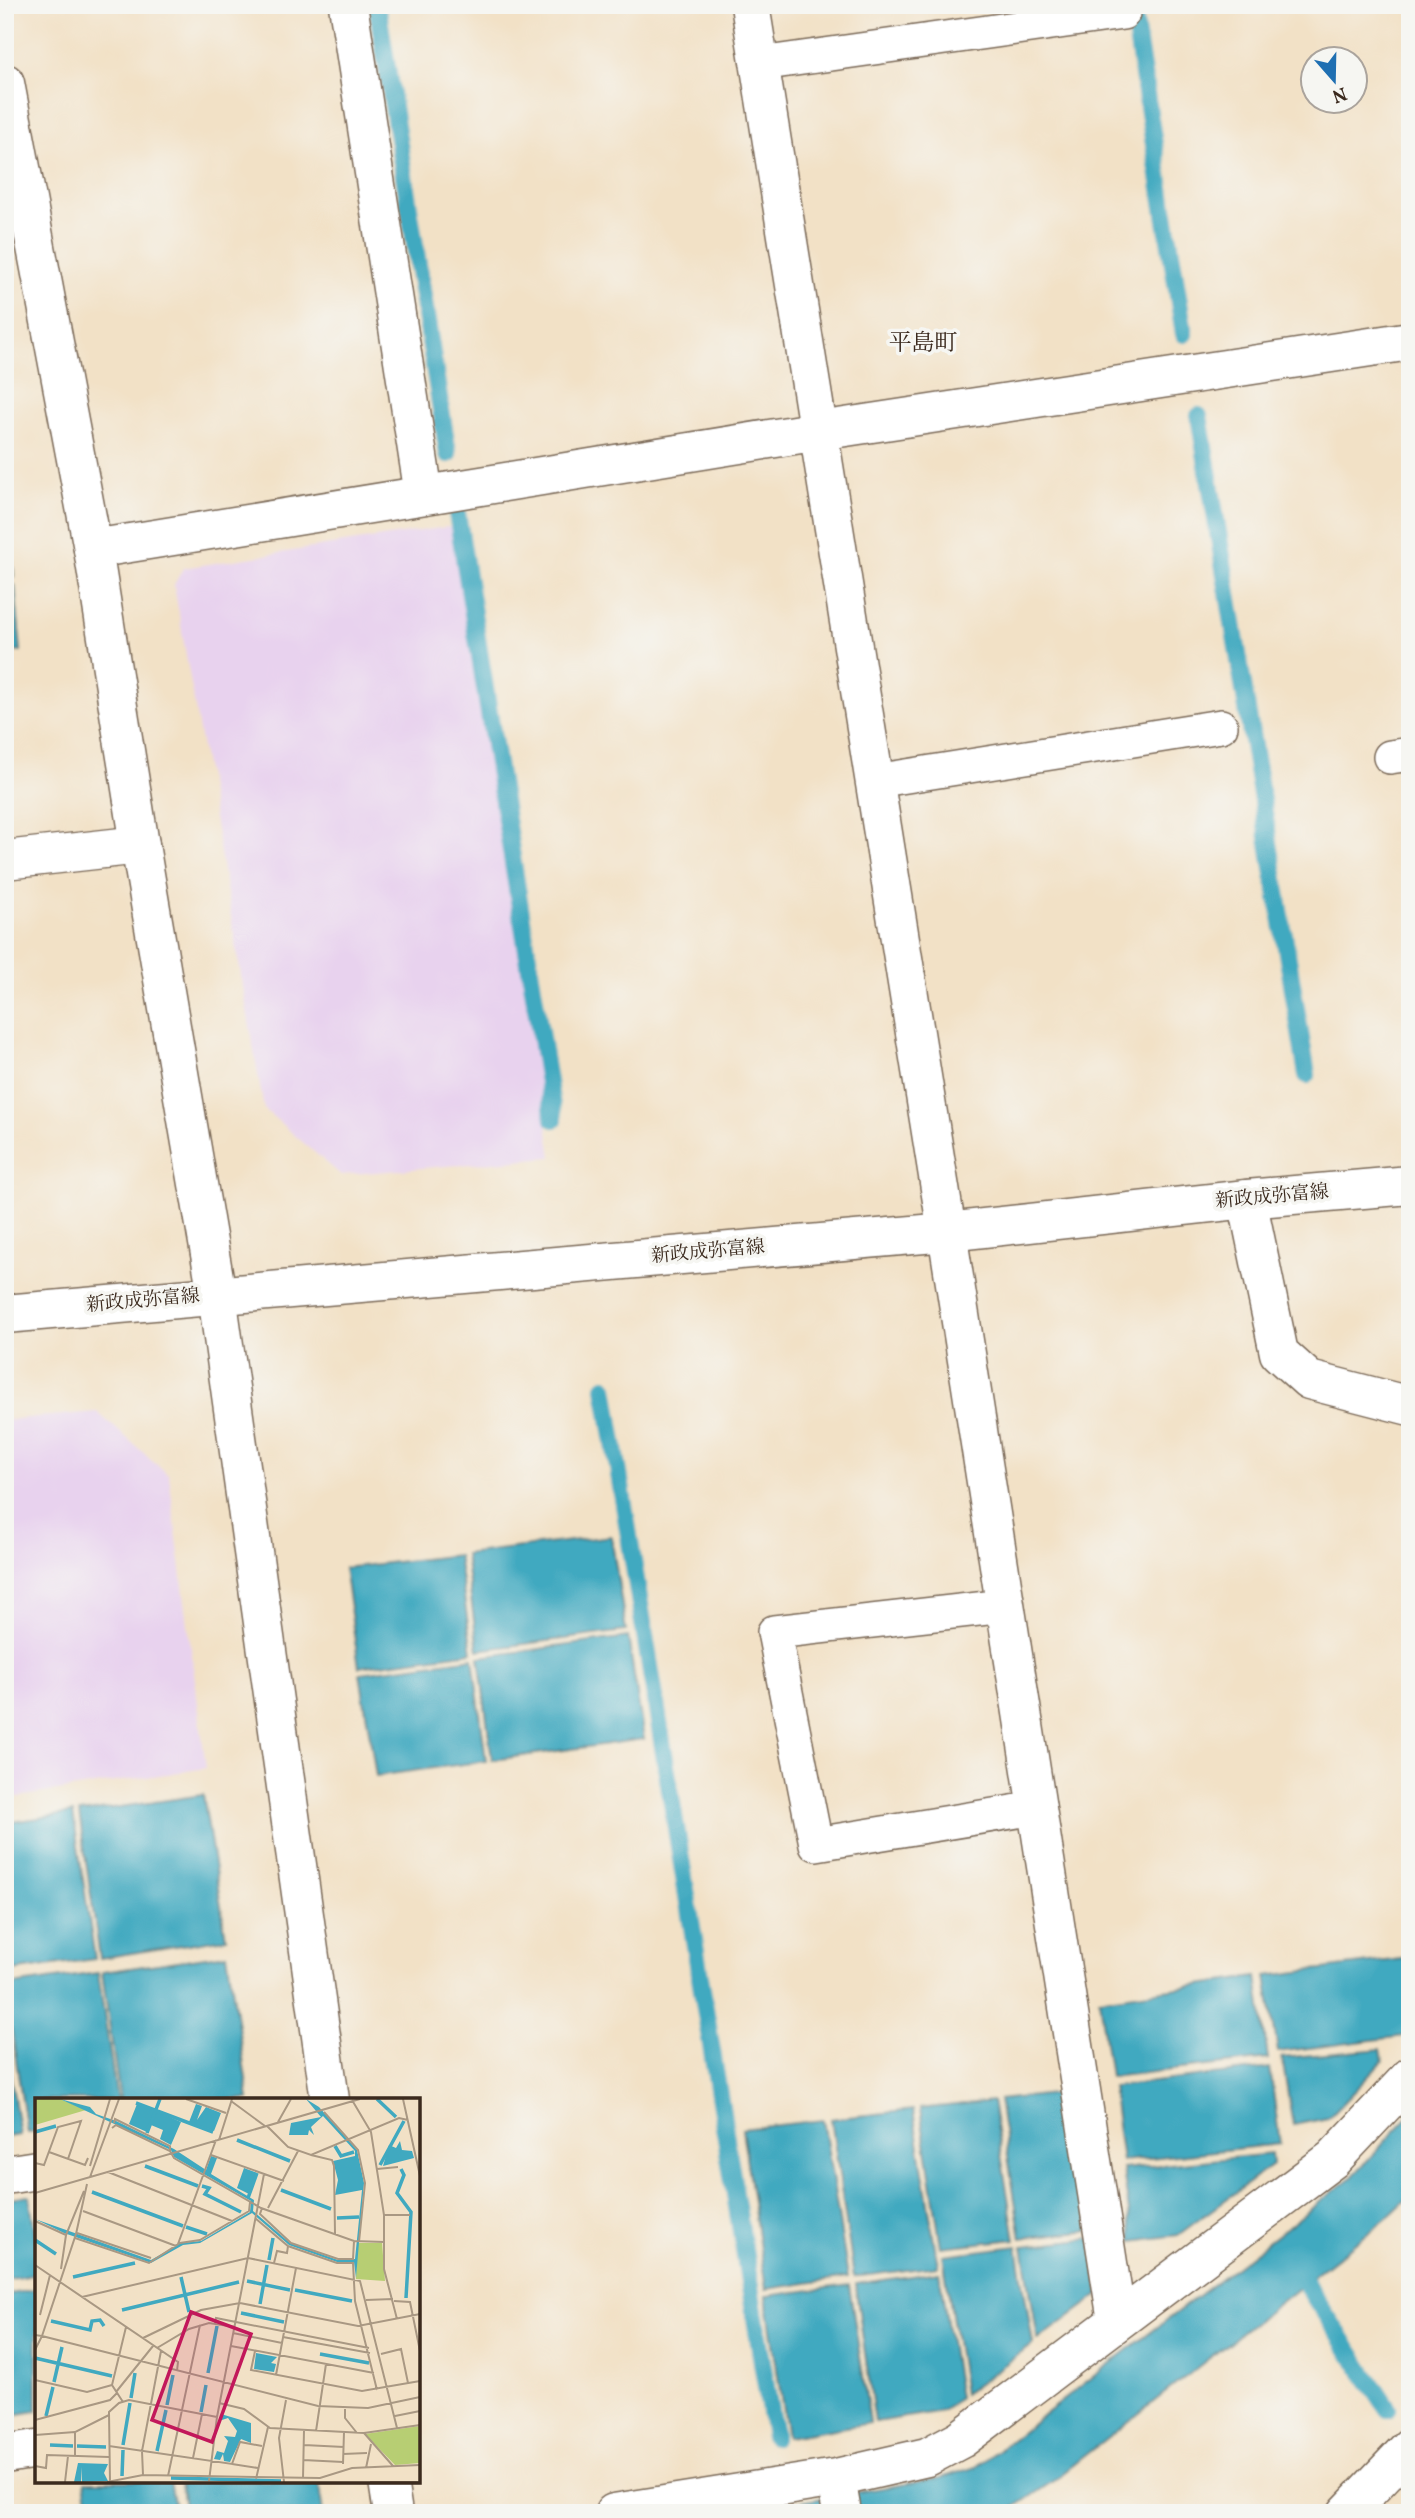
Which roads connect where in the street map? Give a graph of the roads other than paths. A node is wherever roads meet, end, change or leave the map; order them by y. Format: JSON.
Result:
{"nodes":[{"id":1,"x":348,"y":5,"type":"edge"},
{"id":2,"x":750,"y":5,"type":"edge"},
{"id":3,"x":1123,"y":13,"type":"dead end"},
{"id":4,"x":760,"y":64,"type":"junction"},
{"id":5,"x":5,"y":83,"type":"edge"},
{"id":6,"x":1410,"y":341,"type":"edge"},
{"id":7,"x":819,"y":431,"type":"junction"},
{"id":8,"x":424,"y":495,"type":"junction"},
{"id":9,"x":93,"y":549,"type":"junction"},
{"id":10,"x":1221,"y":726,"type":"dead end"},
{"id":11,"x":875,"y":782,"type":"junction"},
{"id":12,"x":140,"y":845,"type":"junction"},
{"id":13,"x":5,"y":860,"type":"edge"},
{"id":14,"x":1410,"y":1185,"type":"edge"},
{"id":15,"x":1247,"y":1199,"type":"junction"},
{"id":16,"x":947,"y":1232,"type":"junction"},
{"id":17,"x":217,"y":1295,"type":"junction"},
{"id":18,"x":5,"y":1314,"type":"edge"},
{"id":19,"x":1410,"y":1405,"type":"edge"},
{"id":20,"x":1005,"y":1606,"type":"junction"},
{"id":21,"x":1036,"y":1808,"type":"junction"},
{"id":22,"x":1410,"y":2077,"type":"edge"},
{"id":23,"x":330,"y":2098,"type":"edge"},
{"id":24,"x":35,"y":2170,"type":"edge"},
{"id":25,"x":5,"y":2175,"type":"edge"},
{"id":26,"x":1117,"y":2321,"type":"junction"},
{"id":27,"x":1410,"y":2447,"type":"edge"},
{"id":28,"x":35,"y":2449,"type":"edge"},
{"id":29,"x":5,"y":2454,"type":"edge"},
{"id":30,"x":388,"y":2483,"type":"edge"},
{"id":31,"x":839,"y":2495,"type":"edge"},
{"id":32,"x":393,"y":2513,"type":"edge"},
{"id":33,"x":614,"y":2513,"type":"edge"},
{"id":34,"x":1347,"y":2513,"type":"edge"}],
"edges":[{"from":1,"to":8,"type":"street"},
{"from":2,"to":4,"type":"street"},
{"from":3,"to":4,"type":"lane"},
{"from":4,"to":7,"type":"street"},
{"from":5,"to":9,"type":"street"},
{"from":6,"to":7,"type":"street"},
{"from":7,"to":8,"type":"street"},
{"from":7,"to":11,"type":"street"},
{"from":8,"to":9,"type":"street"},
{"from":9,"to":12,"type":"street"},
{"from":10,"to":11,"type":"lane"},
{"from":11,"to":16,"type":"street"},
{"from":12,"to":13,"type":"street"},
{"from":12,"to":17,"type":"street"},
{"from":14,"to":15,"type":"street","name":"新政成弥富線"},
{"from":15,"to":16,"type":"street","name":"新政成弥富線"},
{"from":15,"to":19,"type":"street"},
{"from":16,"to":17,"type":"street","name":"新政成弥富線"},
{"from":16,"to":20,"type":"street"},
{"from":17,"to":18,"type":"street","name":"新政成弥富線"},
{"from":17,"to":23,"type":"street"},
{"from":20,"to":21,"type":"street"},
{"from":20,"to":21,"type":"lane"},
{"from":21,"to":26,"type":"street"},
{"from":22,"to":26,"type":"street"},
{"from":24,"to":25,"type":"street"},
{"from":26,"to":31,"type":"street"},
{"from":27,"to":34,"type":"street"},
{"from":28,"to":29,"type":"street"},
{"from":30,"to":32,"type":"street"},
{"from":31,"to":33,"type":"street"}]}
